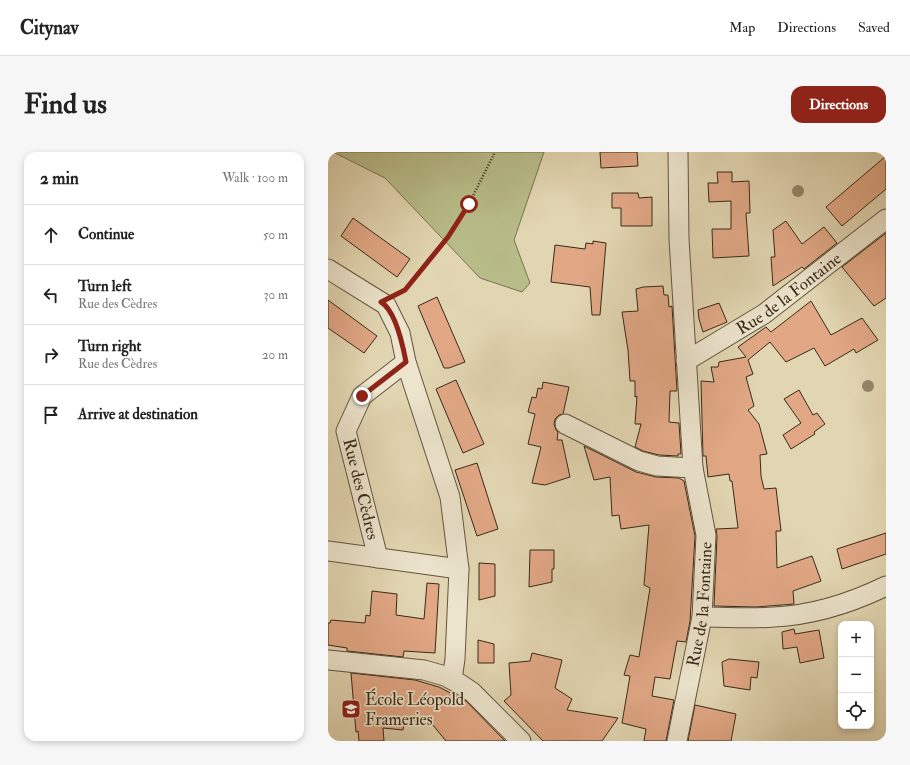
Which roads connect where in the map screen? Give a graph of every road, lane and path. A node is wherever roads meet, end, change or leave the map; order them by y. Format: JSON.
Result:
{"nodes":[{"id":1,"x":495,"y":152,"type":"edge"},
{"id":2,"x":678,"y":152,"type":"edge"},
{"id":3,"x":886,"y":219,"type":"edge"},
{"id":4,"x":328,"y":269,"type":"edge"},
{"id":5,"x":381,"y":302,"type":"junction"},
{"id":6,"x":686,"y":361,"type":"junction"},
{"id":7,"x":406,"y":362,"type":"junction"},
{"id":8,"x":565,"y":424,"type":"dead end"},
{"id":9,"x":693,"y":468,"type":"junction"},
{"id":10,"x":328,"y":551,"type":"edge"},
{"id":11,"x":378,"y":558,"type":"junction"},
{"id":12,"x":459,"y":569,"type":"junction"},
{"id":13,"x":886,"y":586,"type":"edge"},
{"id":14,"x":702,"y":617,"type":"junction"},
{"id":15,"x":328,"y":660,"type":"edge"},
{"id":16,"x":450,"y":678,"type":"junction"},
{"id":17,"x":521,"y":741,"type":"edge"},
{"id":18,"x":677,"y":741,"type":"edge"}],
"edges":[{"from":1,"to":5,"type":"path"},
{"from":2,"to":6,"type":"street","name":"Rue de la Fontaine"},
{"from":3,"to":6,"type":"street","name":"Rue de la Fontaine"},
{"from":4,"to":5,"type":"street"},
{"from":5,"to":7,"type":"street"},
{"from":6,"to":9,"type":"street","name":"Rue de la Fontaine"},
{"from":7,"to":11,"type":"street","name":"Rue des Cèdres"},
{"from":7,"to":12,"type":"street"},
{"from":8,"to":9,"type":"street"},
{"from":9,"to":14,"type":"street","name":"Rue de la Fontaine"},
{"from":10,"to":11,"type":"street"},
{"from":11,"to":12,"type":"street","name":"Rue des Cèdres"},
{"from":12,"to":16,"type":"street"},
{"from":13,"to":14,"type":"street"},
{"from":14,"to":18,"type":"street","name":"Rue de la Fontaine"},
{"from":15,"to":16,"type":"street"},
{"from":16,"to":17,"type":"street"}]}
